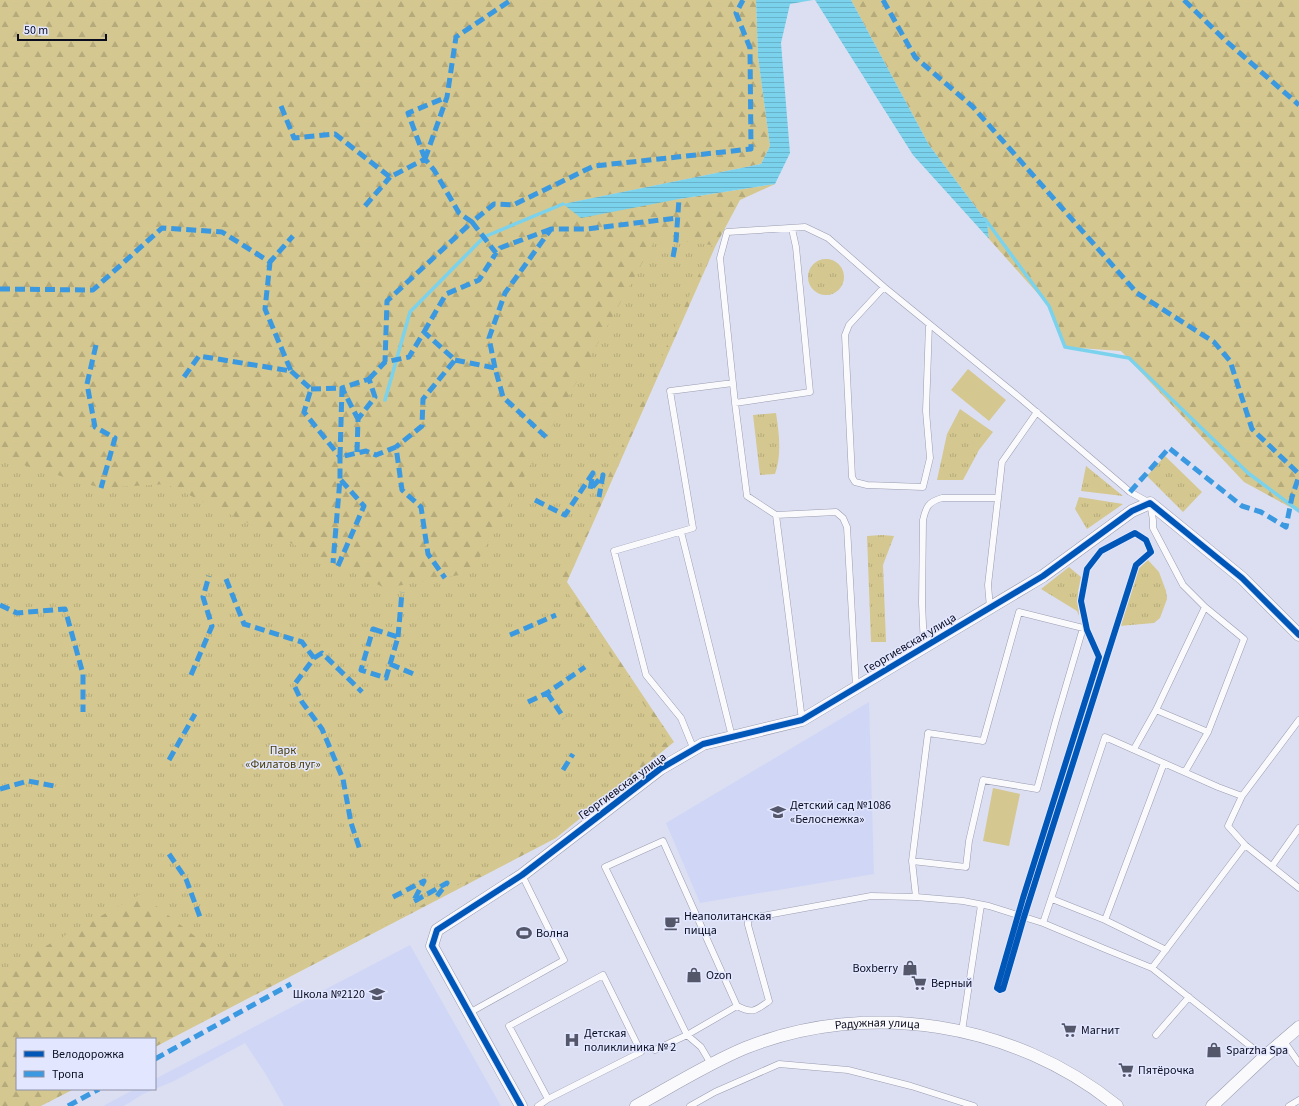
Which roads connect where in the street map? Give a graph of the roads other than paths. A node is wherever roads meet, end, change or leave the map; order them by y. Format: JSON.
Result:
{"nodes":[{"id":1,"x":792,"y":229,"type":"junction"},
{"id":2,"x":884,"y":288,"type":"junction"},
{"id":3,"x":929,"y":324,"type":"junction"},
{"id":4,"x":733,"y":383,"type":"junction"},
{"id":5,"x":735,"y":402,"type":"junction"},
{"id":6,"x":1037,"y":412,"type":"junction"},
{"id":7,"x":998,"y":498,"type":"junction"},
{"id":8,"x":1150,"y":503,"type":"junction"},
{"id":9,"x":776,"y":515,"type":"junction"},
{"id":10,"x":681,"y":532,"type":"junction"},
{"id":11,"x":1205,"y":607,"type":"junction"},
{"id":12,"x":990,"y":608,"type":"junction"},
{"id":13,"x":1299,"y":634,"type":"edge"},
{"id":14,"x":924,"y":647,"type":"junction"},
{"id":15,"x":856,"y":687,"type":"junction"},
{"id":16,"x":1156,"y":710,"type":"junction"},
{"id":17,"x":802,"y":720,"type":"junction"},
{"id":18,"x":1299,"y":720,"type":"edge"},
{"id":19,"x":1208,"y":732,"type":"junction"},
{"id":20,"x":732,"y":737,"type":"junction"},
{"id":21,"x":694,"y":750,"type":"junction"},
{"id":22,"x":1134,"y":750,"type":"junction"},
{"id":23,"x":1164,"y":763,"type":"junction"},
{"id":24,"x":1185,"y":772,"type":"junction"},
{"id":25,"x":1242,"y":796,"type":"junction"},
{"id":26,"x":1299,"y":828,"type":"edge"},
{"id":27,"x":1245,"y":845,"type":"junction"},
{"id":28,"x":912,"y":861,"type":"junction"},
{"id":29,"x":1272,"y":866,"type":"junction"},
{"id":30,"x":522,"y":875,"type":"junction"},
{"id":31,"x":1299,"y":888,"type":"edge"},
{"id":32,"x":916,"y":897,"type":"junction"},
{"id":33,"x":1052,"y":899,"type":"junction"},
{"id":34,"x":981,"y":905,"type":"junction"},
{"id":35,"x":1104,"y":920,"type":"junction"},
{"id":36,"x":1043,"y":923,"type":"junction"},
{"id":37,"x":1166,"y":950,"type":"junction"},
{"id":38,"x":1152,"y":968,"type":"junction"},
{"id":39,"x":1189,"y":997,"type":"junction"},
{"id":40,"x":737,"y":1006,"type":"junction"},
{"id":41,"x":469,"y":1013,"type":"junction"},
{"id":42,"x":1299,"y":1027,"type":"edge"},
{"id":43,"x":962,"y":1031,"type":"junction"},
{"id":44,"x":687,"y":1035,"type":"junction"},
{"id":45,"x":1156,"y":1035,"type":"dead end"},
{"id":46,"x":1283,"y":1040,"type":"junction"},
{"id":47,"x":655,"y":1050,"type":"dead end"},
{"id":48,"x":1264,"y":1057,"type":"junction"},
{"id":49,"x":1299,"y":1063,"type":"edge"},
{"id":50,"x":711,"y":1064,"type":"junction"},
{"id":51,"x":548,"y":1099,"type":"junction"},
{"id":52,"x":1299,"y":1100,"type":"edge"},
{"id":53,"x":521,"y":1106,"type":"edge"},
{"id":54,"x":538,"y":1106,"type":"edge"},
{"id":55,"x":636,"y":1106,"type":"edge"},
{"id":56,"x":690,"y":1106,"type":"edge"},
{"id":57,"x":974,"y":1106,"type":"edge"},
{"id":58,"x":1117,"y":1106,"type":"edge"},
{"id":59,"x":1212,"y":1106,"type":"edge"},
{"id":60,"x":1289,"y":1106,"type":"edge"}],
"edges":[{"from":1,"to":2,"type":"lane"},
{"from":1,"to":4,"type":"lane"},
{"from":1,"to":5,"type":"lane"},
{"from":2,"to":3,"type":"lane"},
{"from":2,"to":3,"type":"lane"},
{"from":3,"to":6,"type":"lane"},
{"from":4,"to":5,"type":"lane"},
{"from":4,"to":10,"type":"lane"},
{"from":5,"to":9,"type":"lane"},
{"from":6,"to":7,"type":"lane"},
{"from":6,"to":8,"type":"lane"},
{"from":7,"to":12,"type":"lane"},
{"from":7,"to":14,"type":"lane"},
{"from":8,"to":11,"type":"lane"},
{"from":8,"to":12,"type":"street","name":"Георгиевская улица"},
{"from":8,"to":13,"type":"street"},
{"from":9,"to":15,"type":"lane"},
{"from":9,"to":17,"type":"lane"},
{"from":10,"to":20,"type":"lane"},
{"from":10,"to":21,"type":"lane"},
{"from":11,"to":16,"type":"lane"},
{"from":11,"to":19,"type":"lane"},
{"from":12,"to":14,"type":"street","name":"Георгиевская улица"},
{"from":14,"to":15,"type":"street","name":"Георгиевская улица"},
{"from":15,"to":17,"type":"street","name":"Георгиевская улица"},
{"from":16,"to":19,"type":"lane"},
{"from":16,"to":22,"type":"lane"},
{"from":17,"to":20,"type":"street","name":"Георгиевская улица"},
{"from":18,"to":25,"type":"lane"},
{"from":19,"to":24,"type":"lane"},
{"from":20,"to":21,"type":"street","name":"Георгиевская улица"},
{"from":21,"to":30,"type":"street","name":"Георгиевская улица"},
{"from":22,"to":23,"type":"lane"},
{"from":22,"to":33,"type":"lane"},
{"from":23,"to":24,"type":"lane"},
{"from":23,"to":35,"type":"lane"},
{"from":24,"to":25,"type":"lane"},
{"from":25,"to":27,"type":"lane"},
{"from":26,"to":29,"type":"lane"},
{"from":27,"to":29,"type":"lane"},
{"from":27,"to":37,"type":"lane"},
{"from":28,"to":28,"type":"lane"},
{"from":28,"to":32,"type":"lane"},
{"from":29,"to":31,"type":"lane"},
{"from":30,"to":41,"type":"street","name":"Георгиевская улица"},
{"from":30,"to":41,"type":"lane"},
{"from":32,"to":34,"type":"lane"},
{"from":32,"to":40,"type":"lane"},
{"from":33,"to":35,"type":"lane"},
{"from":33,"to":36,"type":"lane"},
{"from":34,"to":36,"type":"lane"},
{"from":34,"to":43,"type":"lane"},
{"from":35,"to":37,"type":"lane"},
{"from":36,"to":38,"type":"lane"},
{"from":37,"to":38,"type":"lane"},
{"from":38,"to":39,"type":"lane"},
{"from":39,"to":45,"type":"lane"},
{"from":39,"to":48,"type":"lane"},
{"from":40,"to":44,"type":"lane"},
{"from":40,"to":44,"type":"lane"},
{"from":41,"to":53,"type":"street","name":"Георгиевская улица"},
{"from":42,"to":46,"type":"street"},
{"from":43,"to":50,"type":"street","name":"Радужная улица"},
{"from":43,"to":58,"type":"street","name":"Радужная улица"},
{"from":44,"to":47,"type":"lane"},
{"from":44,"to":50,"type":"lane"},
{"from":46,"to":48,"type":"street"},
{"from":46,"to":49,"type":"lane"},
{"from":48,"to":59,"type":"street"},
{"from":50,"to":55,"type":"street","name":"Радужная улица"},
{"from":51,"to":51,"type":"lane"},
{"from":51,"to":54,"type":"lane"},
{"from":52,"to":60,"type":"lane"},
{"from":56,"to":57,"type":"lane"}]}
